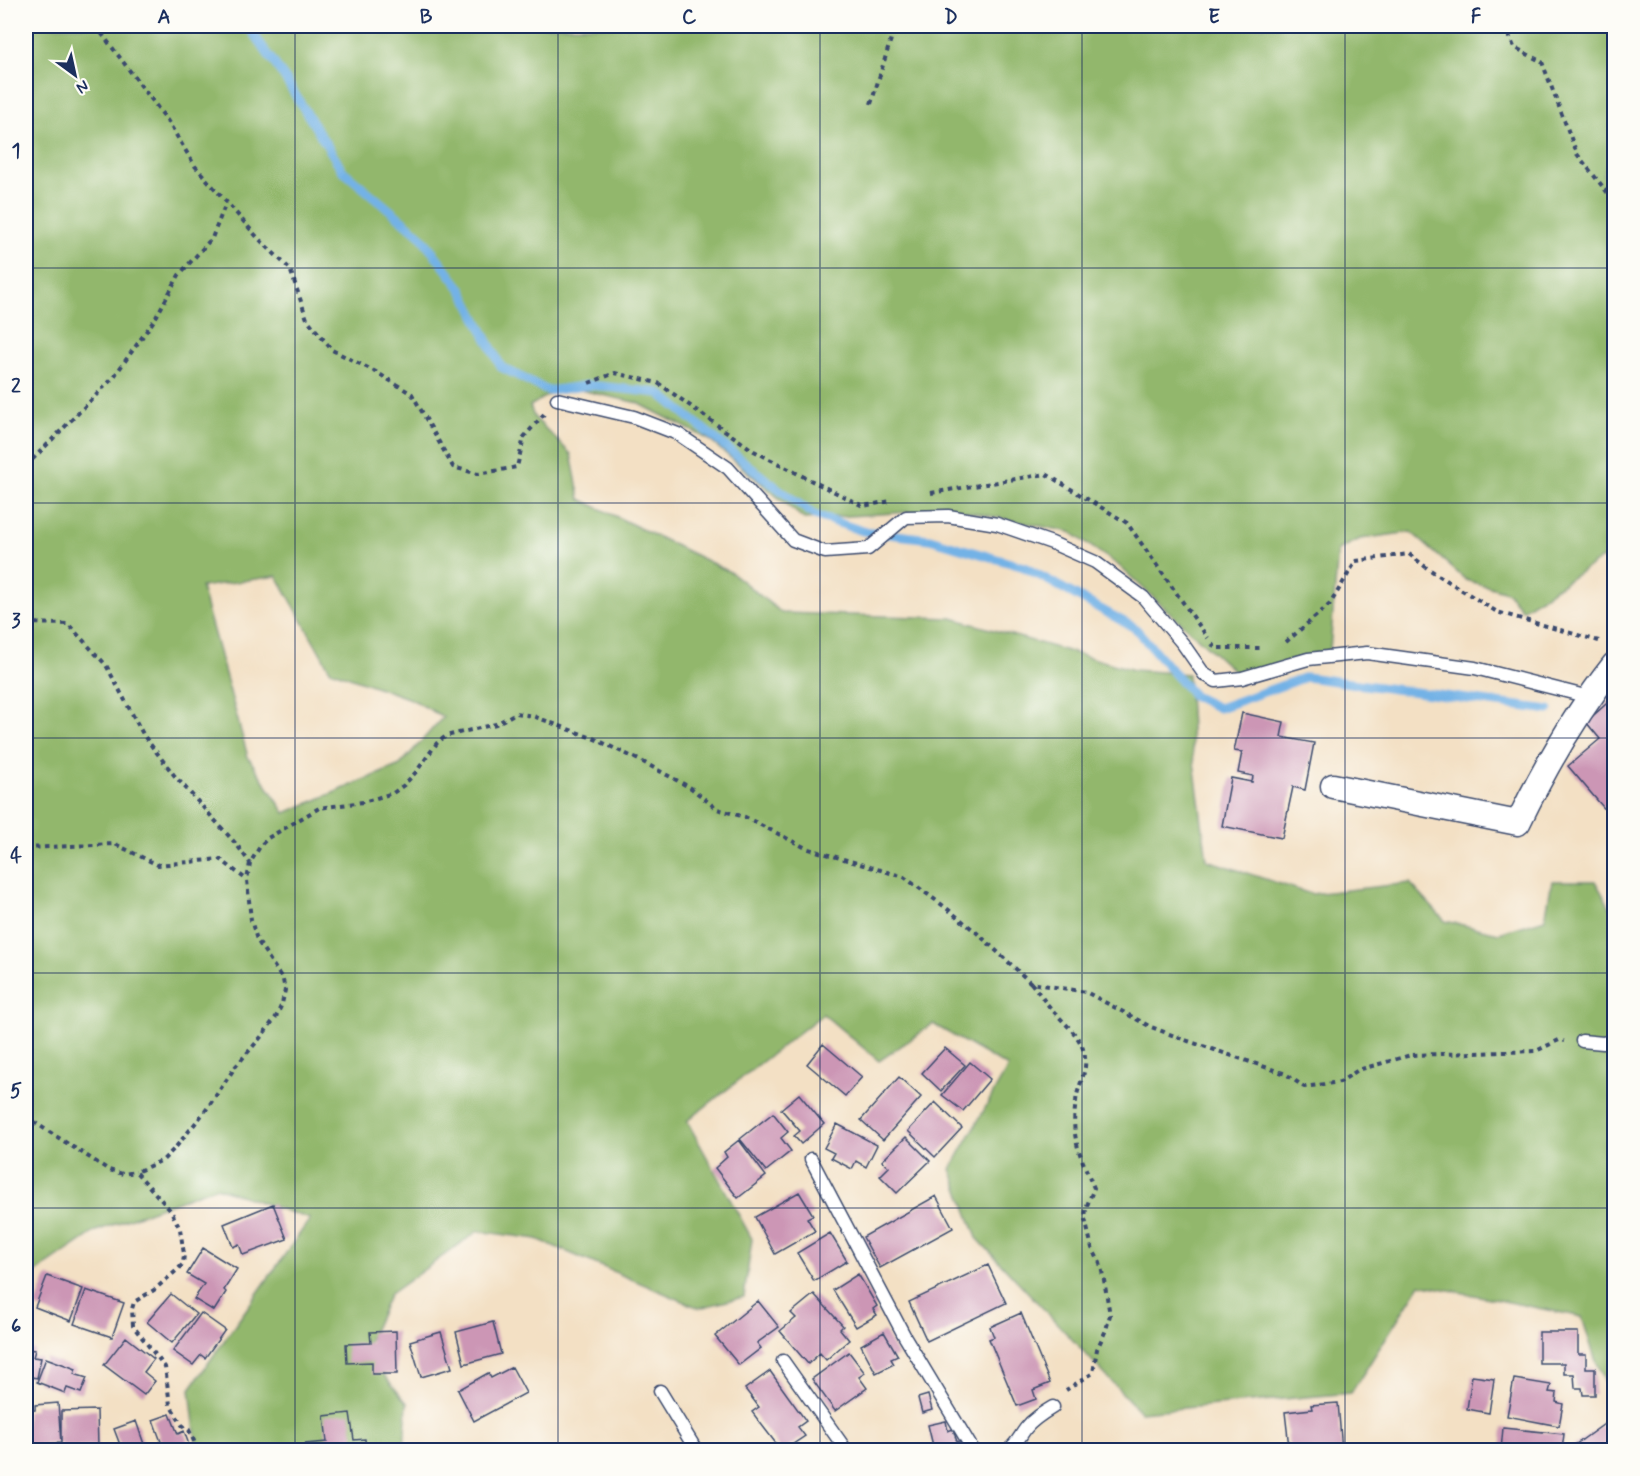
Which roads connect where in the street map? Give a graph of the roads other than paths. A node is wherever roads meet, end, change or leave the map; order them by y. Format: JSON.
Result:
{"nodes":[{"id":1,"x":557,"y":399,"type":"road end"},
{"id":2,"x":1614,"y":665,"type":"edge"},
{"id":3,"x":1589,"y":697,"type":"junction"},
{"id":4,"x":1334,"y":786,"type":"dead end"},
{"id":5,"x":1614,"y":1040,"type":"edge"},
{"id":6,"x":1582,"y":1041,"type":"road end"},
{"id":7,"x":811,"y":1159,"type":"dead end"},
{"id":8,"x":783,"y":1361,"type":"dead end"},
{"id":9,"x":660,"y":1391,"type":"dead end"},
{"id":10,"x":1053,"y":1407,"type":"road end"},
{"id":11,"x":696,"y":1450,"type":"edge"},
{"id":12,"x":846,"y":1450,"type":"edge"},
{"id":13,"x":973,"y":1450,"type":"edge"},
{"id":14,"x":1008,"y":1450,"type":"edge"}],
"edges":[{"from":1,"to":3,"type":"lane"},
{"from":2,"to":3,"type":"street"},
{"from":3,"to":4,"type":"street"},
{"from":5,"to":6,"type":"lane"},
{"from":7,"to":13,"type":"lane"},
{"from":8,"to":12,"type":"lane"},
{"from":9,"to":11,"type":"lane"},
{"from":10,"to":14,"type":"lane"}]}
